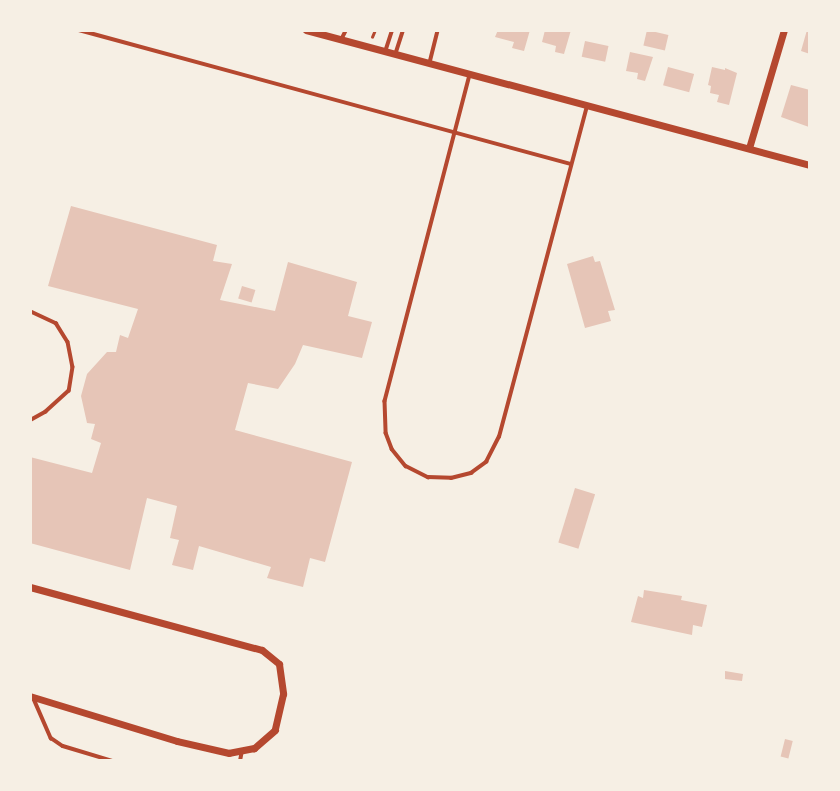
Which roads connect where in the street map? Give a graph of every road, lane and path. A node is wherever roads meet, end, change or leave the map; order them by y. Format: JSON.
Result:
{"nodes":[{"id":1,"x":79,"y":30,"type":"edge"},
{"id":2,"x":306,"y":30,"type":"edge"},
{"id":3,"x":346,"y":30,"type":"edge"},
{"id":4,"x":392,"y":30,"type":"edge"},
{"id":5,"x":403,"y":30,"type":"edge"},
{"id":6,"x":438,"y":30,"type":"edge"},
{"id":7,"x":784,"y":30,"type":"edge"},
{"id":8,"x":342,"y":40,"type":"junction"},
{"id":9,"x":385,"y":51,"type":"junction"},
{"id":10,"x":395,"y":54,"type":"junction"},
{"id":11,"x":430,"y":63,"type":"junction"},
{"id":12,"x":470,"y":74,"type":"junction"},
{"id":13,"x":587,"y":106,"type":"junction"},
{"id":14,"x":455,"y":133,"type":"junction"},
{"id":15,"x":749,"y":148,"type":"junction"},
{"id":16,"x":571,"y":164,"type":"junction"},
{"id":17,"x":810,"y":165,"type":"edge"},
{"id":18,"x":30,"y":311,"type":"edge"},
{"id":19,"x":30,"y":421,"type":"edge"},
{"id":20,"x":30,"y":587,"type":"edge"},
{"id":21,"x":31,"y":697,"type":"edge"},
{"id":22,"x":242,"y":751,"type":"junction"},
{"id":23,"x":113,"y":761,"type":"edge"},
{"id":24,"x":240,"y":761,"type":"edge"}],
"edges":[{"from":1,"to":14,"type":"lane"},
{"from":2,"to":8,"type":"street"},
{"from":3,"to":8,"type":"lane"},
{"from":4,"to":9,"type":"lane"},
{"from":5,"to":10,"type":"lane"},
{"from":6,"to":11,"type":"lane"},
{"from":7,"to":15,"type":"street"},
{"from":8,"to":9,"type":"street"},
{"from":9,"to":10,"type":"street"},
{"from":10,"to":11,"type":"street"},
{"from":11,"to":12,"type":"street"},
{"from":12,"to":13,"type":"street"},
{"from":12,"to":14,"type":"lane"},
{"from":13,"to":15,"type":"street"},
{"from":13,"to":16,"type":"lane"},
{"from":14,"to":16,"type":"lane"},
{"from":14,"to":16,"type":"lane"},
{"from":15,"to":17,"type":"street"},
{"from":18,"to":19,"type":"lane"},
{"from":20,"to":22,"type":"street"},
{"from":21,"to":22,"type":"street"},
{"from":21,"to":23,"type":"lane"},
{"from":22,"to":24,"type":"lane"}]}
